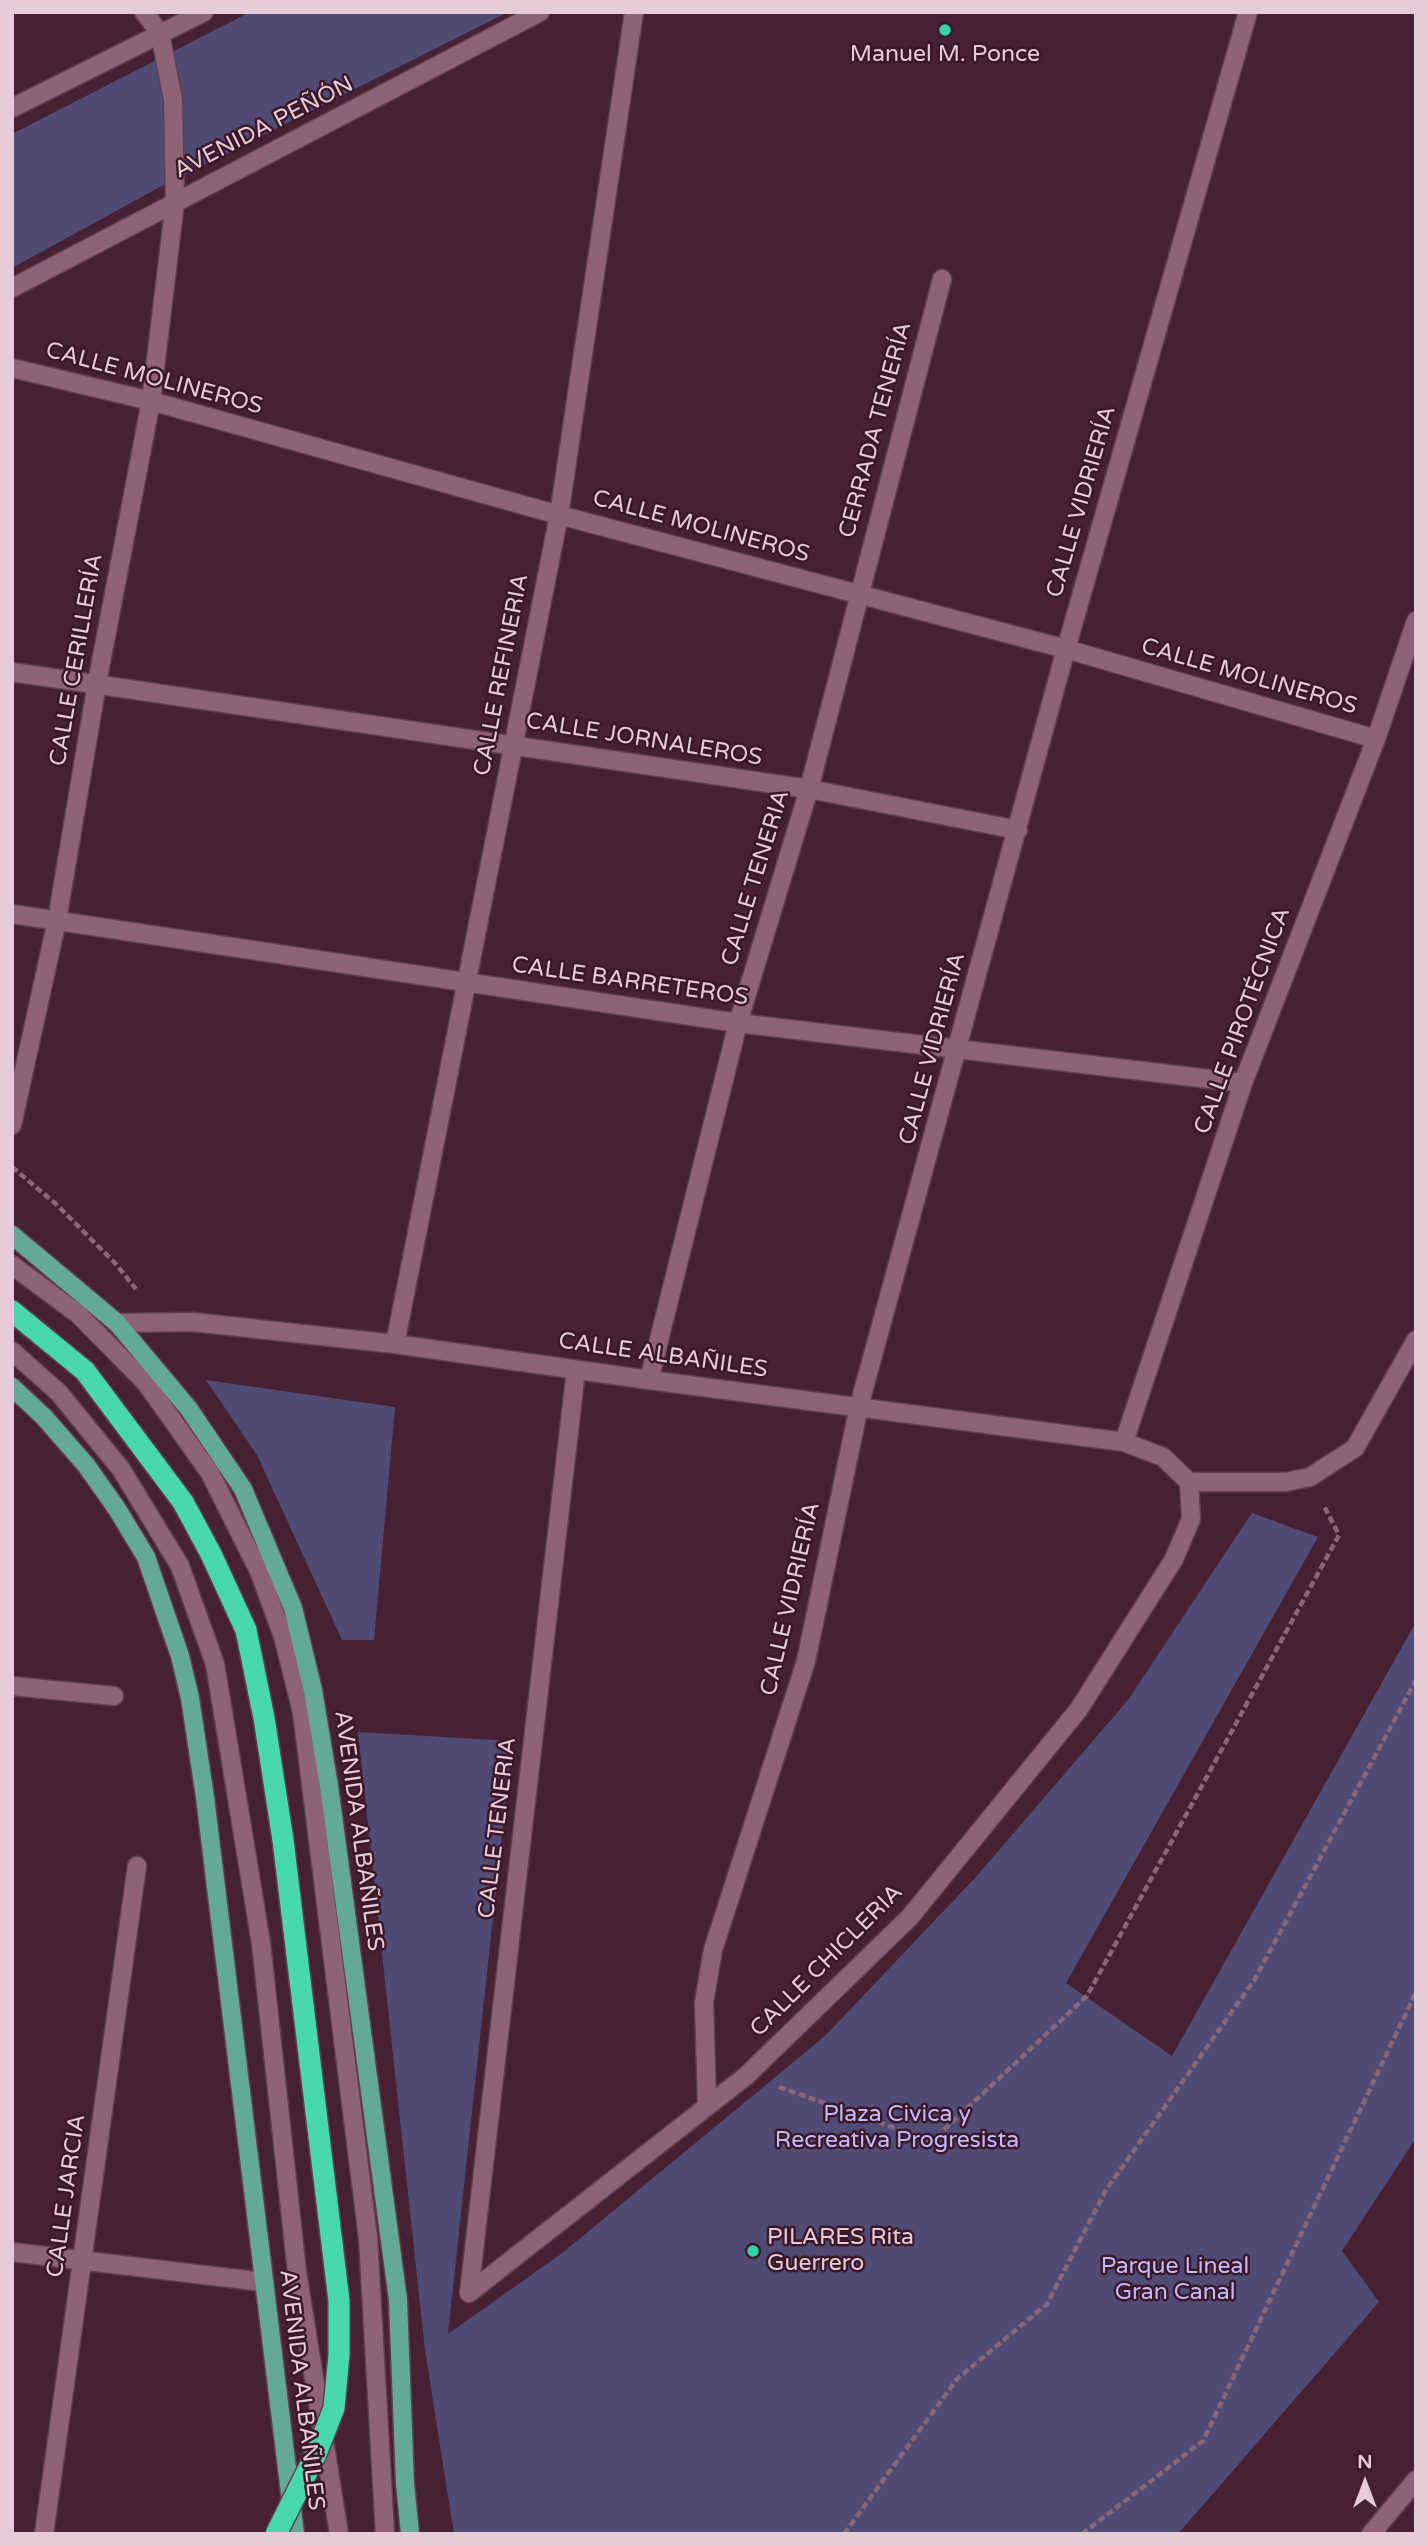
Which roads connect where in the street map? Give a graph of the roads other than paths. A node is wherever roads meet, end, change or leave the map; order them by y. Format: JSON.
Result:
{"nodes":[{"id":1,"x":144,"y":12,"type":"edge"},
{"id":2,"x":204,"y":12,"type":"edge"},
{"id":3,"x":540,"y":12,"type":"edge"},
{"id":4,"x":634,"y":12,"type":"edge"},
{"id":5,"x":1248,"y":12,"type":"edge"},
{"id":6,"x":160,"y":33,"type":"junction"},
{"id":7,"x":12,"y":108,"type":"edge"},
{"id":8,"x":175,"y":202,"type":"junction"},
{"id":9,"x":942,"y":279,"type":"dead end"},
{"id":10,"x":12,"y":288,"type":"edge"},
{"id":11,"x":12,"y":368,"type":"edge"},
{"id":12,"x":151,"y":401,"type":"junction"},
{"id":13,"x":559,"y":515,"type":"junction"},
{"id":14,"x":858,"y":594,"type":"junction"},
{"id":15,"x":1416,"y":621,"type":"edge"},
{"id":16,"x":1066,"y":649,"type":"junction"},
{"id":17,"x":12,"y":672,"type":"edge"},
{"id":18,"x":97,"y":683,"type":"junction"},
{"id":19,"x":1376,"y":739,"type":"junction"},
{"id":20,"x":513,"y":745,"type":"junction"},
{"id":21,"x":809,"y":789,"type":"junction"},
{"id":22,"x":1018,"y":830,"type":"junction"},
{"id":23,"x":12,"y":914,"type":"edge"},
{"id":24,"x":57,"y":920,"type":"junction"},
{"id":25,"x":464,"y":982,"type":"junction"},
{"id":26,"x":738,"y":1023,"type":"junction"},
{"id":27,"x":959,"y":1049,"type":"junction"},
{"id":28,"x":1243,"y":1083,"type":"junction"},
{"id":29,"x":12,"y":1125,"type":"edge"},
{"id":30,"x":12,"y":1235,"type":"edge"},
{"id":31,"x":12,"y":1265,"type":"edge"},
{"id":32,"x":12,"y":1311,"type":"edge"},
{"id":33,"x":117,"y":1323,"type":"junction"},
{"id":34,"x":1416,"y":1340,"type":"edge"},
{"id":35,"x":396,"y":1344,"type":"junction"},
{"id":36,"x":12,"y":1351,"type":"edge"},
{"id":37,"x":576,"y":1370,"type":"junction"},
{"id":38,"x":649,"y":1380,"type":"junction"},
{"id":39,"x":12,"y":1387,"type":"edge"},
{"id":40,"x":859,"y":1406,"type":"junction"},
{"id":41,"x":1124,"y":1442,"type":"junction"},
{"id":42,"x":1189,"y":1482,"type":"junction"},
{"id":43,"x":12,"y":1686,"type":"edge"},
{"id":44,"x":114,"y":1696,"type":"dead end"},
{"id":45,"x":137,"y":1866,"type":"dead end"},
{"id":46,"x":707,"y":2105,"type":"junction"},
{"id":47,"x":12,"y":2252,"type":"edge"},
{"id":48,"x":83,"y":2260,"type":"junction"},
{"id":49,"x":263,"y":2282,"type":"junction"},
{"id":50,"x":469,"y":2292,"type":"joint"},
{"id":51,"x":1416,"y":2480,"type":"edge"},
{"id":52,"x":44,"y":2534,"type":"edge"},
{"id":53,"x":276,"y":2534,"type":"edge"},
{"id":54,"x":295,"y":2534,"type":"edge"},
{"id":55,"x":339,"y":2534,"type":"edge"},
{"id":56,"x":385,"y":2534,"type":"edge"},
{"id":57,"x":410,"y":2534,"type":"edge"},
{"id":58,"x":1371,"y":2534,"type":"edge"}],
"edges":[{"from":1,"to":6,"type":"street"},
{"from":2,"to":6,"type":"street"},
{"from":3,"to":8,"type":"street","name":"AVENIDA PEÑÓN"},
{"from":4,"to":13,"type":"street","name":"CALLE REFINERIA"},
{"from":5,"to":16,"type":"street","name":"CALLE VIDRIERÍA"},
{"from":6,"to":7,"type":"street"},
{"from":6,"to":8,"type":"street","name":"CALLE CERILLERÍA"},
{"from":8,"to":10,"type":"street","name":"AVENIDA PEÑÓN"},
{"from":8,"to":12,"type":"street","name":"CALLE CERILLERÍA"},
{"from":9,"to":14,"type":"street","name":"CERRADA TENERÍA"},
{"from":11,"to":12,"type":"street","name":"CALLE MOLINEROS"},
{"from":12,"to":13,"type":"street","name":"CALLE MOLINEROS"},
{"from":12,"to":18,"type":"street","name":"CALLE CERILLERÍA"},
{"from":13,"to":14,"type":"street","name":"CALLE MOLINEROS"},
{"from":13,"to":20,"type":"street","name":"CALLE REFINERIA"},
{"from":14,"to":16,"type":"street","name":"CALLE MOLINEROS"},
{"from":14,"to":21,"type":"street","name":"CALLE TENERIA"},
{"from":15,"to":19,"type":"street","name":"CALLE PIROTÉCNICA"},
{"from":16,"to":19,"type":"street","name":"CALLE MOLINEROS"},
{"from":16,"to":22,"type":"street","name":"CALLE VIDRIERÍA"},
{"from":17,"to":18,"type":"street","name":"CALLE JORNALEROS"},
{"from":18,"to":20,"type":"street","name":"CALLE JORNALEROS"},
{"from":18,"to":24,"type":"street","name":"CALLE CERILLERÍA"},
{"from":19,"to":28,"type":"street","name":"CALLE PIROTÉCNICA"},
{"from":20,"to":21,"type":"street","name":"CALLE JORNALEROS"},
{"from":20,"to":25,"type":"street","name":"CALLE REFINERIA"},
{"from":21,"to":22,"type":"street","name":"CALLE JORNALEROS"},
{"from":21,"to":26,"type":"street","name":"CALLE TENERIA"},
{"from":22,"to":27,"type":"street","name":"CALLE VIDRIERÍA"},
{"from":23,"to":24,"type":"street","name":"CALLE BARRETEROS"},
{"from":24,"to":25,"type":"street","name":"CALLE BARRETEROS"},
{"from":24,"to":29,"type":"street","name":"CALLE CERILLERÍA"},
{"from":25,"to":26,"type":"street","name":"CALLE BARRETEROS"},
{"from":25,"to":35,"type":"street","name":"CALLE REFINERIA"},
{"from":26,"to":27,"type":"street","name":"CALLE BARRETEROS"},
{"from":26,"to":38,"type":"street","name":"CALLE TENERIA"},
{"from":27,"to":28,"type":"street","name":"CALLE BARRETEROS"},
{"from":27,"to":40,"type":"street","name":"CALLE VIDRIERÍA"},
{"from":28,"to":41,"type":"street","name":"CALLE PIROTÉCNICA"},
{"from":30,"to":33,"type":"main road","name":"AVENIDA ALBAÑILES"},
{"from":31,"to":56,"type":"street"},
{"from":32,"to":53,"type":"highway","bridge":true},
{"from":33,"to":35,"type":"street","name":"CALLE ALBAÑILES"},
{"from":33,"to":57,"type":"main road","name":"AVENIDA ALBAÑILES"},
{"from":34,"to":42,"type":"street"},
{"from":35,"to":37,"type":"street","name":"CALLE ALBAÑILES"},
{"from":36,"to":55,"type":"street"},
{"from":37,"to":38,"type":"street","name":"CALLE ALBAÑILES"},
{"from":37,"to":50,"type":"street","name":"CALLE TENERIA"},
{"from":38,"to":40,"type":"street","name":"CALLE ALBAÑILES"},
{"from":39,"to":49,"type":"main road","name":"AVENIDA ALBAÑILES"},
{"from":40,"to":41,"type":"street","name":"CALLE ALBAÑILES"},
{"from":40,"to":46,"type":"street","name":"CALLE VIDRIERÍA"},
{"from":41,"to":42,"type":"street","name":"CALLE ALBAÑILES"},
{"from":42,"to":46,"type":"street","name":"CALLE CHICLERIA"},
{"from":43,"to":44,"type":"street"},
{"from":45,"to":48,"type":"street","name":"CALLE JARCIA"},
{"from":46,"to":50,"type":"street","name":"CALLE CHICLERIA"},
{"from":47,"to":48,"type":"street"},
{"from":48,"to":49,"type":"street"},
{"from":48,"to":52,"type":"street","name":"CALLE JARCIA"},
{"from":49,"to":54,"type":"main road","name":"AVENIDA ALBAÑILES"},
{"from":51,"to":58,"type":"street"}]}
